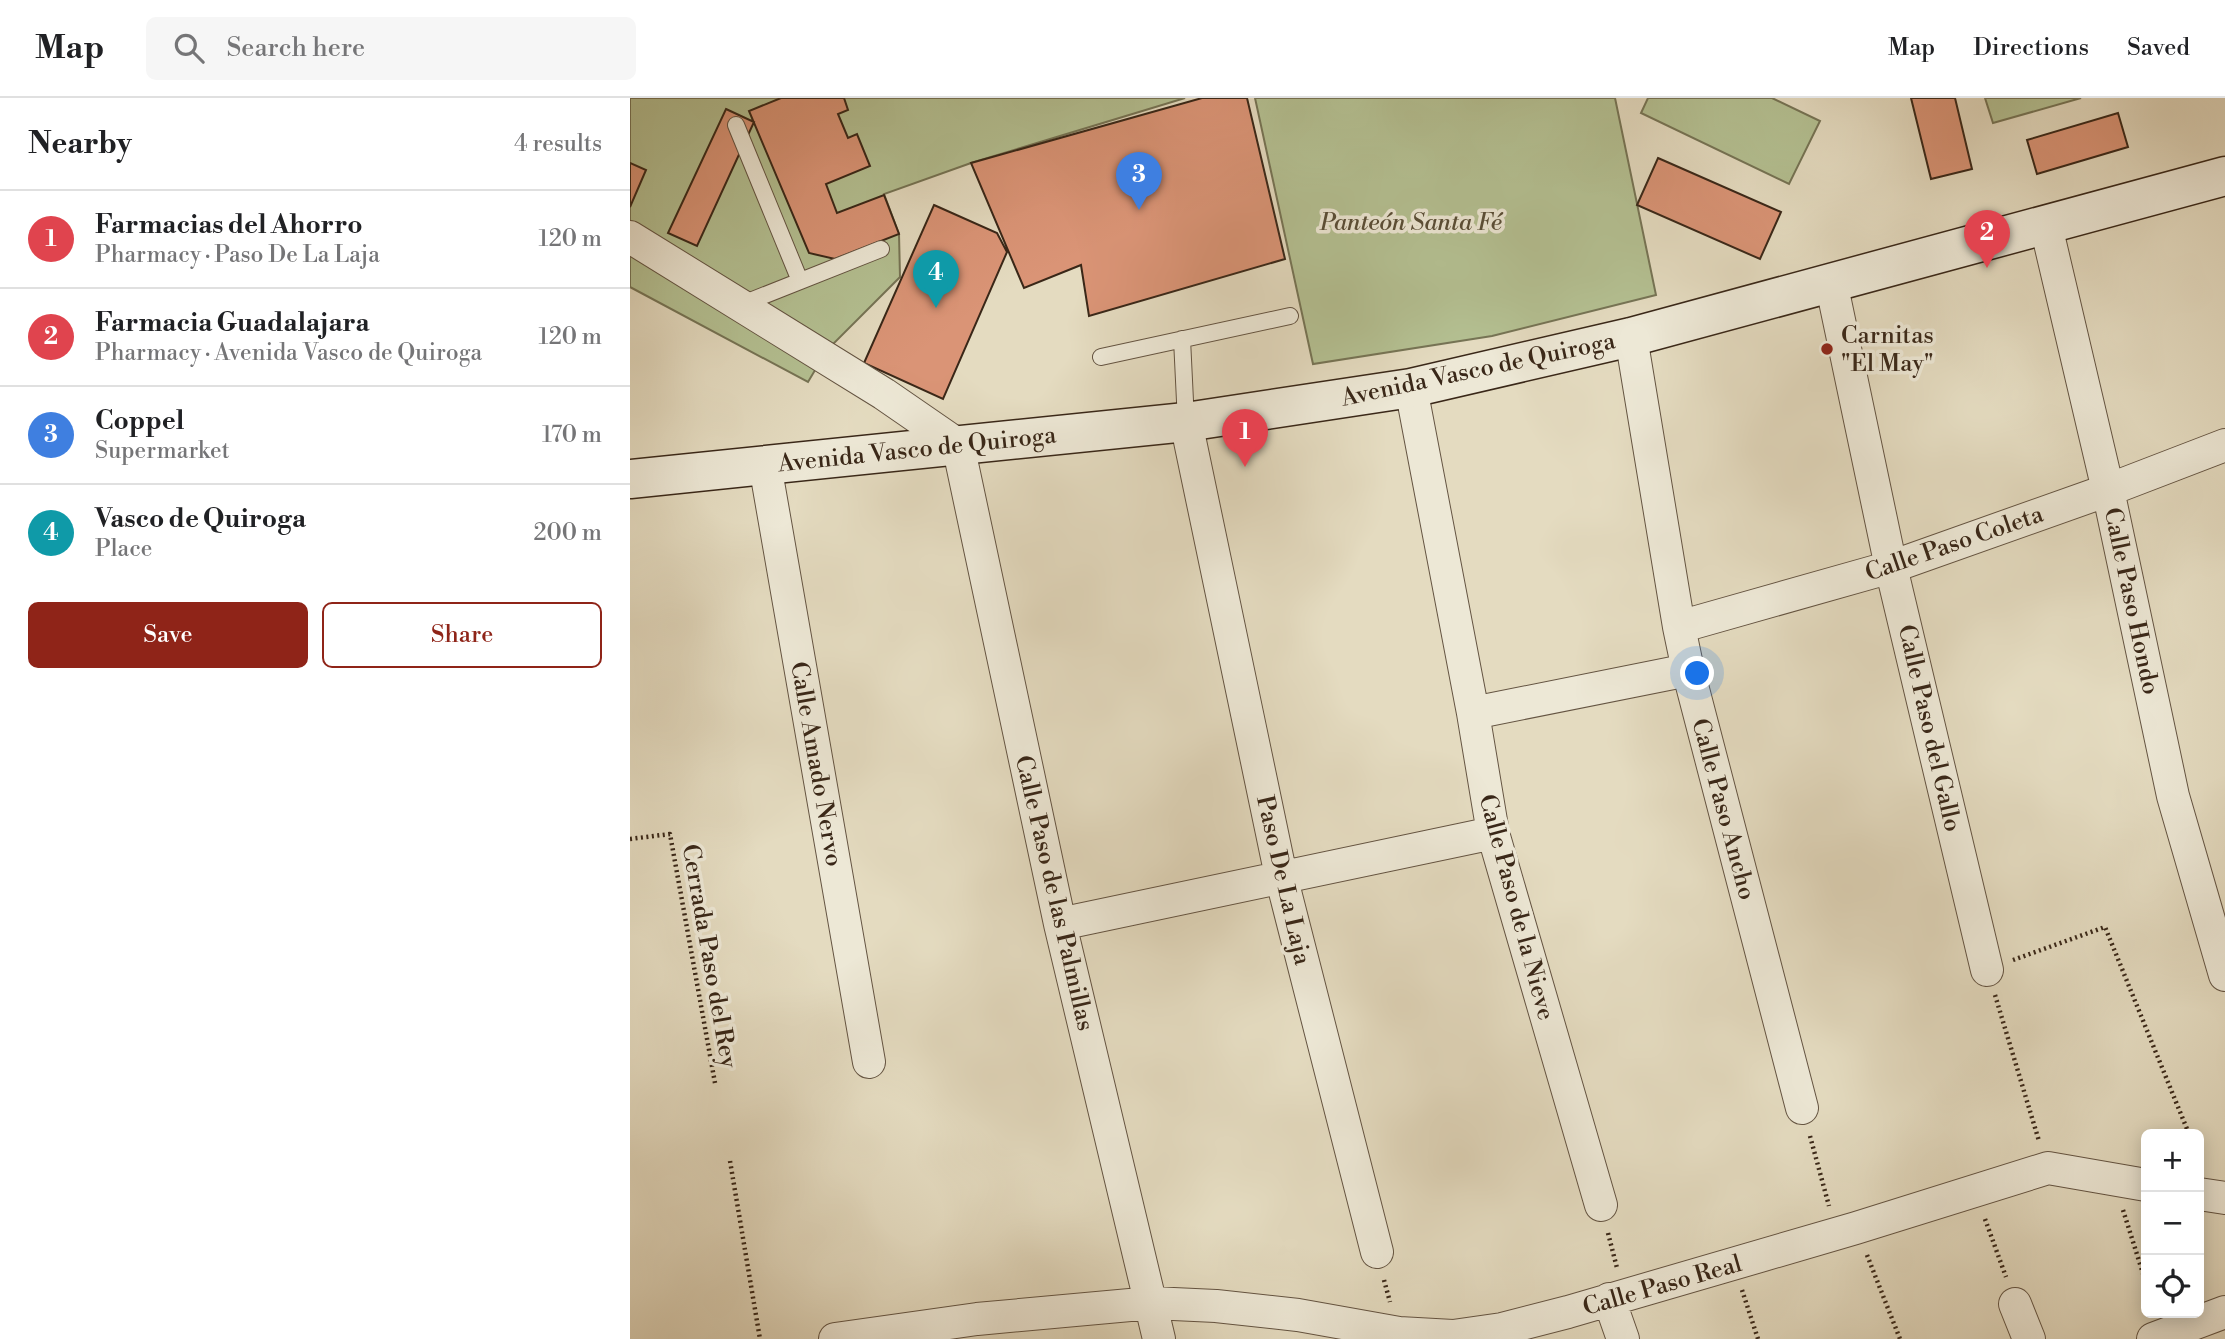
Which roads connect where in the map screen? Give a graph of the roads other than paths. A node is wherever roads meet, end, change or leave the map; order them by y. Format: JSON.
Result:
{"nodes":[{"id":1,"x":736,"y":125,"type":"dead end"},
{"id":2,"x":2225,"y":176,"type":"edge"},
{"id":3,"x":2046,"y":226,"type":"junction"},
{"id":4,"x":630,"y":237,"type":"edge"},
{"id":5,"x":881,"y":248,"type":"dead end"},
{"id":6,"x":800,"y":281,"type":"junction"},
{"id":7,"x":1831,"y":282,"type":"junction"},
{"id":8,"x":738,"y":306,"type":"junction"},
{"id":9,"x":1290,"y":316,"type":"dead end"},
{"id":10,"x":1632,"y":337,"type":"junction"},
{"id":11,"x":1182,"y":340,"type":"junction"},
{"id":12,"x":1101,"y":357,"type":"dead end"},
{"id":13,"x":1411,"y":388,"type":"junction"},
{"id":14,"x":1186,"y":422,"type":"junction"},
{"id":15,"x":958,"y":445,"type":"junction"},
{"id":16,"x":2225,"y":445,"type":"edge"},
{"id":17,"x":765,"y":465,"type":"junction"},
{"id":18,"x":630,"y":479,"type":"edge"},
{"id":19,"x":2108,"y":490,"type":"junction"},
{"id":20,"x":1891,"y":567,"type":"junction"},
{"id":21,"x":1679,"y":627,"type":"junction"},
{"id":22,"x":1688,"y":670,"type":"junction"},
{"id":23,"x":1473,"y":712,"type":"junction"},
{"id":24,"x":1493,"y":833,"type":"junction"},
{"id":25,"x":1281,"y":876,"type":"junction"},
{"id":26,"x":1060,"y":924,"type":"junction"},
{"id":27,"x":1987,"y":970,"type":"road end"},
{"id":28,"x":2225,"y":975,"type":"edge"},
{"id":29,"x":869,"y":1062,"type":"dead end"},
{"id":30,"x":1802,"y":1108,"type":"road end"},
{"id":31,"x":2141,"y":1184,"type":"edge"},
{"id":32,"x":2204,"y":1195,"type":"edge"},
{"id":33,"x":2225,"y":1198,"type":"edge"},
{"id":34,"x":1601,"y":1205,"type":"road end"},
{"id":35,"x":1377,"y":1251,"type":"road end"},
{"id":36,"x":1616,"y":1298,"type":"junction"},
{"id":37,"x":1152,"y":1303,"type":"junction"},
{"id":38,"x":2015,"y":1304,"type":"road end"},
{"id":39,"x":2225,"y":1312,"type":"edge"},
{"id":40,"x":2159,"y":1331,"type":"edge"},
{"id":41,"x":835,"y":1339,"type":"edge"},
{"id":42,"x":1159,"y":1339,"type":"edge"},
{"id":43,"x":1623,"y":1339,"type":"edge"},
{"id":44,"x":2029,"y":1339,"type":"edge"}],
"edges":[{"from":1,"to":6,"type":"lane"},
{"from":2,"to":3,"type":"main road","name":"Avenida Vasco de Quiroga"},
{"from":3,"to":7,"type":"main road","name":"Avenida Vasco de Quiroga"},
{"from":3,"to":19,"type":"street","name":"Calle Paso Hondo"},
{"from":4,"to":8,"type":"street"},
{"from":5,"to":6,"type":"lane"},
{"from":6,"to":8,"type":"lane"},
{"from":7,"to":10,"type":"main road","name":"Avenida Vasco de Quiroga"},
{"from":7,"to":20,"type":"street","name":"Calle Paso del Gallo"},
{"from":8,"to":15,"type":"street"},
{"from":9,"to":11,"type":"lane"},
{"from":10,"to":13,"type":"main road","name":"Avenida Vasco de Quiroga"},
{"from":10,"to":21,"type":"street","name":"Calle Paso Ancho"},
{"from":11,"to":12,"type":"lane"},
{"from":11,"to":14,"type":"lane"},
{"from":13,"to":14,"type":"main road","name":"Avenida Vasco de Quiroga"},
{"from":13,"to":23,"type":"street","name":"Calle Paso de la Nieve"},
{"from":14,"to":15,"type":"main road","name":"Avenida Vasco de Quiroga"},
{"from":14,"to":25,"type":"street","name":"Paso De La Laja"},
{"from":15,"to":17,"type":"main road","name":"Avenida Vasco de Quiroga"},
{"from":15,"to":26,"type":"street","name":"Calle Paso de las Palmillas"},
{"from":16,"to":19,"type":"street","name":"Calle Paso Coleta"},
{"from":17,"to":18,"type":"main road","name":"Avenida Vasco de Quiroga"},
{"from":17,"to":29,"type":"street","name":"Calle Amado Nervo"},
{"from":19,"to":20,"type":"street","name":"Calle Paso Coleta"},
{"from":19,"to":28,"type":"street","name":"Calle Paso Hondo"},
{"from":20,"to":21,"type":"street","name":"Calle Paso Coleta"},
{"from":20,"to":27,"type":"street","name":"Calle Paso del Gallo"},
{"from":21,"to":22,"type":"street","name":"Calle Paso Ancho"},
{"from":22,"to":23,"type":"street"},
{"from":22,"to":30,"type":"street","name":"Calle Paso Ancho"},
{"from":23,"to":24,"type":"street","name":"Calle Paso de la Nieve"},
{"from":24,"to":25,"type":"street"},
{"from":24,"to":34,"type":"street","name":"Calle Paso de la Nieve"},
{"from":25,"to":26,"type":"street"},
{"from":25,"to":35,"type":"street","name":"Paso De La Laja"},
{"from":26,"to":37,"type":"street","name":"Calle Paso de las Palmillas"},
{"from":31,"to":36,"type":"street","name":"Calle Paso Real"},
{"from":32,"to":33,"type":"street"},
{"from":36,"to":37,"type":"street","name":"Calle Paso Real"},
{"from":36,"to":43,"type":"street"},
{"from":37,"to":41,"type":"street","name":"Calle Paso Real"},
{"from":37,"to":42,"type":"street","name":"Calle Paso de las Palmillas"},
{"from":38,"to":44,"type":"street"},
{"from":39,"to":40,"type":"street"}]}
